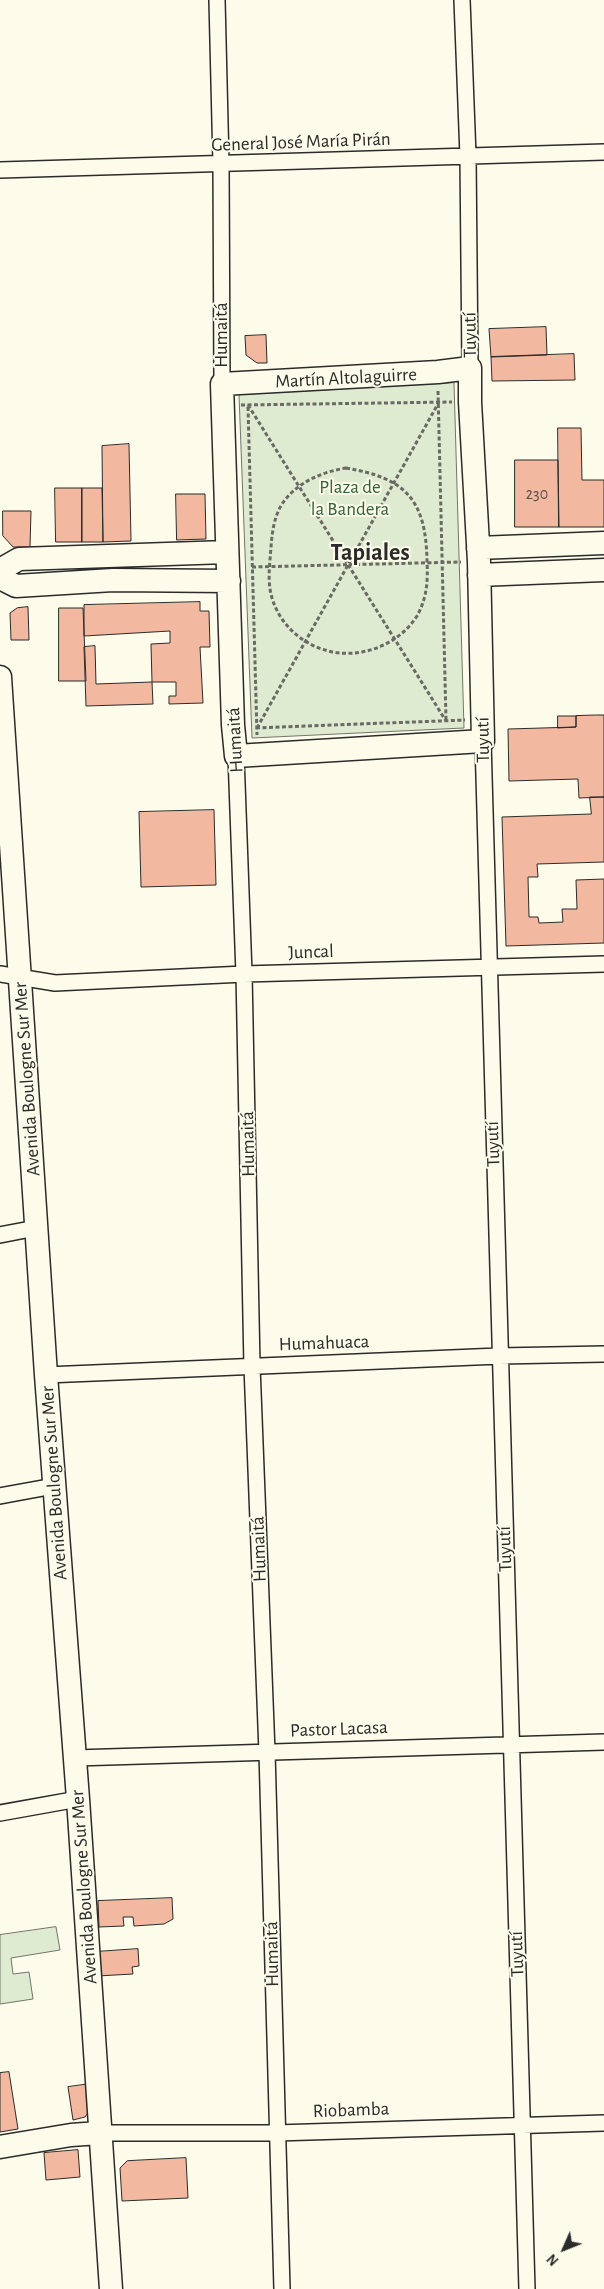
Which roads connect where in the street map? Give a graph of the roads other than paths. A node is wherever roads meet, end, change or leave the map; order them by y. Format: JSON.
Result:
{"nodes":[{"id":1,"x":217,"y":0,"type":"edge"},
{"id":2,"x":462,"y":0,"type":"edge"},
{"id":3,"x":604,"y":152,"type":"edge"},
{"id":4,"x":468,"y":156,"type":"junction"},
{"id":5,"x":221,"y":164,"type":"junction"},
{"id":6,"x":0,"y":170,"type":"edge"},
{"id":7,"x":470,"y":368,"type":"junction"},
{"id":8,"x":222,"y":395,"type":"junction"},
{"id":9,"x":604,"y":543,"type":"edge"},
{"id":10,"x":115,"y":556,"type":"junction"},
{"id":11,"x":479,"y":562,"type":"junction"},
{"id":12,"x":228,"y":567,"type":"junction"},
{"id":13,"x":0,"y":570,"type":"edge"},
{"id":14,"x":604,"y":570,"type":"edge"},
{"id":15,"x":0,"y":578,"type":"edge"},
{"id":16,"x":113,"y":580,"type":"junction"},
{"id":17,"x":0,"y":677,"type":"edge"},
{"id":18,"x":1,"y":700,"type":"edge"},
{"id":19,"x":483,"y":730,"type":"junction"},
{"id":20,"x":247,"y":755,"type":"junction"},
{"id":21,"x":604,"y":964,"type":"edge"},
{"id":22,"x":488,"y":967,"type":"junction"},
{"id":23,"x":244,"y":974,"type":"junction"},
{"id":24,"x":10,"y":976,"type":"edge"},
{"id":25,"x":36,"y":1228,"type":"junction"},
{"id":26,"x":0,"y":1234,"type":"edge"},
{"id":27,"x":604,"y":1354,"type":"edge"},
{"id":28,"x":499,"y":1356,"type":"junction"},
{"id":29,"x":252,"y":1366,"type":"junction"},
{"id":30,"x":46,"y":1375,"type":"junction"},
{"id":31,"x":54,"y":1486,"type":"junction"},
{"id":32,"x":0,"y":1496,"type":"edge"},
{"id":33,"x":604,"y":1742,"type":"edge"},
{"id":34,"x":510,"y":1744,"type":"junction"},
{"id":35,"x":267,"y":1752,"type":"junction"},
{"id":36,"x":74,"y":1758,"type":"junction"},
{"id":37,"x":78,"y":1799,"type":"junction"},
{"id":38,"x":0,"y":1812,"type":"edge"},
{"id":39,"x":604,"y":2123,"type":"edge"},
{"id":40,"x":522,"y":2125,"type":"junction"},
{"id":41,"x":100,"y":2133,"type":"junction"},
{"id":42,"x":276,"y":2133,"type":"junction"},
{"id":43,"x":0,"y":2147,"type":"edge"},
{"id":44,"x":111,"y":2289,"type":"edge"},
{"id":45,"x":282,"y":2289,"type":"edge"},
{"id":46,"x":527,"y":2289,"type":"edge"}],
"edges":[{"from":1,"to":5,"type":"street","name":"Humaitá"},
{"from":2,"to":4,"type":"street","name":"Tuyutí"},
{"from":3,"to":4,"type":"street","name":"General José María Pirán"},
{"from":4,"to":5,"type":"street","name":"General José María Pirán"},
{"from":4,"to":7,"type":"street","name":"Tuyutí"},
{"from":5,"to":6,"type":"street","name":"General José María Pirán"},
{"from":5,"to":8,"type":"street","name":"Humaitá"},
{"from":7,"to":8,"type":"street","name":"Martín Altolaguirre"},
{"from":7,"to":11,"type":"street","name":"Tuyutí"},
{"from":8,"to":12,"type":"street","name":"Humaitá"},
{"from":9,"to":11,"type":"street"},
{"from":10,"to":12,"type":"street"},
{"from":10,"to":13,"type":"street"},
{"from":10,"to":16,"type":"street"},
{"from":11,"to":14,"type":"street"},
{"from":11,"to":19,"type":"street","name":"Tuyutí"},
{"from":12,"to":16,"type":"street"},
{"from":12,"to":20,"type":"street","name":"Humaitá"},
{"from":15,"to":16,"type":"street"},
{"from":17,"to":18,"type":"street","name":"Avenida Boulogne Sur Mer"},
{"from":18,"to":24,"type":"street","name":"Avenida Boulogne Sur Mer"},
{"from":19,"to":20,"type":"street"},
{"from":19,"to":22,"type":"street","name":"Tuyutí"},
{"from":20,"to":23,"type":"street","name":"Humaitá"},
{"from":21,"to":22,"type":"street","name":"Juncal"},
{"from":22,"to":23,"type":"street","name":"Juncal"},
{"from":22,"to":28,"type":"street","name":"Tuyutí"},
{"from":23,"to":24,"type":"street","name":"Juncal"},
{"from":23,"to":29,"type":"street","name":"Humaitá"},
{"from":24,"to":25,"type":"street","name":"Avenida Boulogne Sur Mer"},
{"from":25,"to":26,"type":"street"},
{"from":25,"to":30,"type":"street","name":"Avenida Boulogne Sur Mer"},
{"from":27,"to":28,"type":"street","name":"Humahuaca"},
{"from":28,"to":29,"type":"street","name":"Humahuaca"},
{"from":28,"to":34,"type":"street","name":"Tuyutí"},
{"from":29,"to":30,"type":"street","name":"Humahuaca"},
{"from":29,"to":35,"type":"street","name":"Humaitá"},
{"from":30,"to":31,"type":"street","name":"Avenida Boulogne Sur Mer"},
{"from":31,"to":32,"type":"street"},
{"from":31,"to":36,"type":"street","name":"Avenida Boulogne Sur Mer"},
{"from":33,"to":34,"type":"street","name":"Pastor Lacasa"},
{"from":34,"to":35,"type":"street","name":"Pastor Lacasa"},
{"from":34,"to":40,"type":"street","name":"Tuyutí"},
{"from":35,"to":36,"type":"street","name":"Pastor Lacasa"},
{"from":35,"to":42,"type":"street","name":"Humaitá"},
{"from":36,"to":37,"type":"street","name":"Avenida Boulogne Sur Mer"},
{"from":37,"to":38,"type":"street"},
{"from":37,"to":41,"type":"street","name":"Avenida Boulogne Sur Mer"},
{"from":39,"to":40,"type":"street","name":"Riobamba"},
{"from":40,"to":42,"type":"street","name":"Riobamba"},
{"from":40,"to":46,"type":"street","name":"Tuyutí"},
{"from":41,"to":42,"type":"street","name":"Riobamba"},
{"from":41,"to":43,"type":"street"},
{"from":41,"to":44,"type":"street","name":"Avenida Boulogne Sur Mer"},
{"from":42,"to":45,"type":"street","name":"Humaitá"}]}
